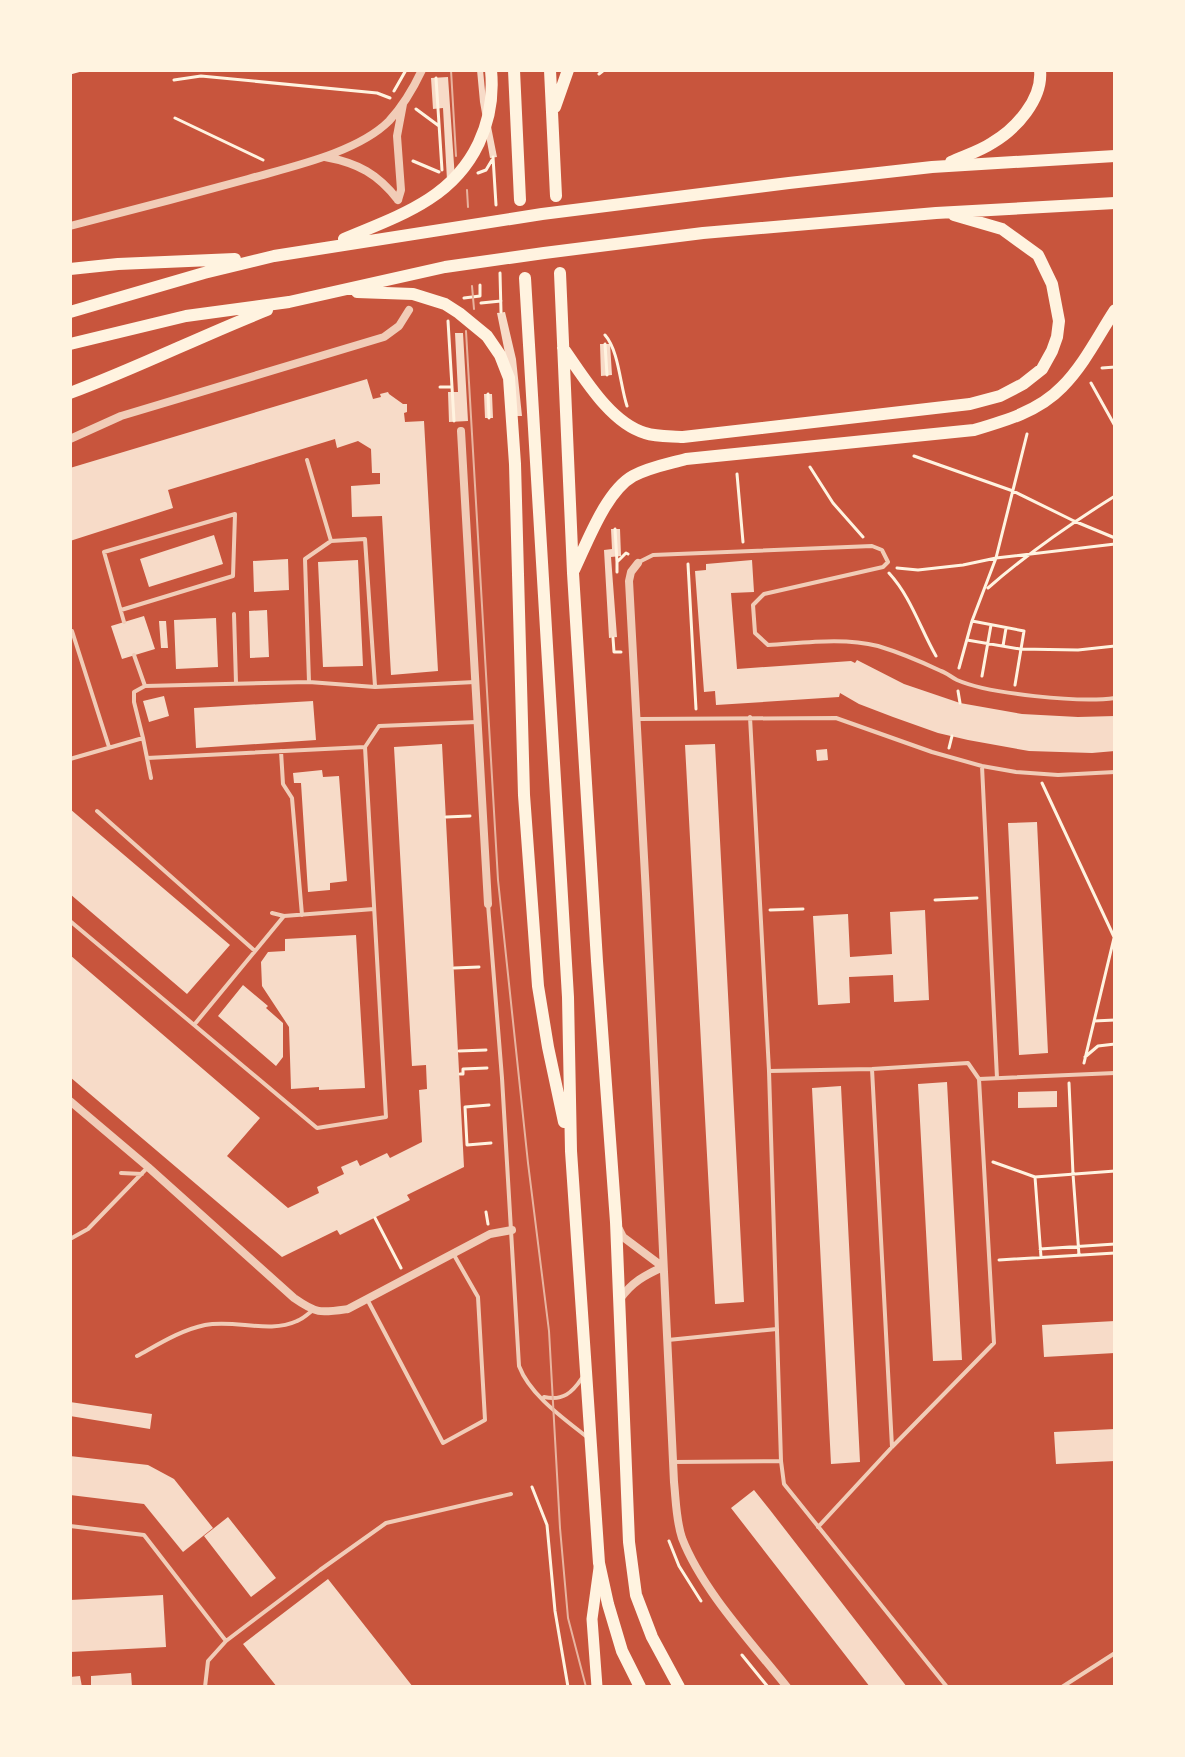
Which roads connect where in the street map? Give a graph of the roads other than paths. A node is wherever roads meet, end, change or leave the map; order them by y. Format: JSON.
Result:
{"nodes":[{"id":1,"x":422,"y":70,"type":"edge"},
{"id":2,"x":491,"y":70,"type":"edge"},
{"id":3,"x":514,"y":70,"type":"edge"},
{"id":4,"x":550,"y":70,"type":"edge"},
{"id":5,"x":568,"y":70,"type":"edge"},
{"id":6,"x":1040,"y":70,"type":"edge"},
{"id":7,"x":403,"y":103,"type":"junction"},
{"id":8,"x":552,"y":114,"type":"junction"},
{"id":9,"x":1115,"y":156,"type":"edge"},
{"id":10,"x":324,"y":157,"type":"junction"},
{"id":11,"x":937,"y":167,"type":"junction"},
{"id":12,"x":556,"y":196,"type":"dead end"},
{"id":13,"x":520,"y":200,"type":"dead end"},
{"id":14,"x":1115,"y":203,"type":"edge"},
{"id":15,"x":940,"y":212,"type":"junction"},
{"id":16,"x":70,"y":226,"type":"edge"},
{"id":17,"x":326,"y":247,"type":"junction"},
{"id":18,"x":274,"y":256,"type":"junction"},
{"id":19,"x":70,"y":269,"type":"edge"},
{"id":20,"x":560,"y":273,"type":"dead end"},
{"id":21,"x":525,"y":278,"type":"dead end"},
{"id":22,"x":334,"y":292,"type":"junction"},
{"id":23,"x":289,"y":302,"type":"junction"},
{"id":24,"x":409,"y":310,"type":"dead end"},
{"id":25,"x":1115,"y":310,"type":"edge"},
{"id":26,"x":70,"y":312,"type":"edge"},
{"id":27,"x":70,"y":344,"type":"edge"},
{"id":28,"x":563,"y":348,"type":"junction"},
{"id":29,"x":70,"y":393,"type":"edge"},
{"id":30,"x":461,"y":431,"type":"dead end"},
{"id":31,"x":70,"y":439,"type":"edge"},
{"id":32,"x":307,"y":460,"type":"dead end"},
{"id":33,"x":331,"y":541,"type":"junction"},
{"id":34,"x":638,"y":563,"type":"joint"},
{"id":35,"x":573,"y":573,"type":"junction"},
{"id":36,"x":121,"y":610,"type":"junction"},
{"id":37,"x":234,"y":614,"type":"dead end"},
{"id":38,"x":124,"y":622,"type":"dead end"},
{"id":39,"x":72,"y":631,"type":"dead end"},
{"id":40,"x":134,"y":655,"type":"dead end"},
{"id":41,"x":309,"y":682,"type":"junction"},
{"id":42,"x":475,"y":682,"type":"junction"},
{"id":43,"x":236,"y":684,"type":"junction"},
{"id":44,"x":145,"y":686,"type":"junction"},
{"id":45,"x":375,"y":687,"type":"junction"},
{"id":46,"x":1115,"y":698,"type":"edge"},
{"id":47,"x":750,"y":717,"type":"junction"},
{"id":48,"x":636,"y":719,"type":"junction"},
{"id":49,"x":477,"y":722,"type":"junction"},
{"id":50,"x":143,"y":738,"type":"junction"},
{"id":51,"x":109,"y":747,"type":"junction"},
{"id":52,"x":365,"y":747,"type":"junction"},
{"id":53,"x":281,"y":751,"type":"junction"},
{"id":54,"x":147,"y":758,"type":"junction"},
{"id":55,"x":70,"y":759,"type":"edge"},
{"id":56,"x":982,"y":766,"type":"junction"},
{"id":57,"x":1115,"y":772,"type":"edge"},
{"id":58,"x":151,"y":778,"type":"dead end"},
{"id":59,"x":97,"y":811,"type":"dead end"},
{"id":60,"x":488,"y":904,"type":"joint"},
{"id":61,"x":374,"y":909,"type":"junction"},
{"id":62,"x":272,"y":913,"type":"dead end"},
{"id":63,"x":302,"y":915,"type":"junction"},
{"id":64,"x":284,"y":916,"type":"junction"},
{"id":65,"x":70,"y":921,"type":"edge"},
{"id":66,"x":255,"y":951,"type":"junction"},
{"id":67,"x":194,"y":1025,"type":"junction"},
{"id":68,"x":872,"y":1069,"type":"junction"},
{"id":69,"x":769,"y":1071,"type":"junction"},
{"id":70,"x":1115,"y":1073,"type":"edge"},
{"id":71,"x":997,"y":1078,"type":"junction"},
{"id":72,"x":979,"y":1079,"type":"junction"},
{"id":73,"x":70,"y":1101,"type":"edge"},
{"id":74,"x":571,"y":1151,"type":"junction"},
{"id":75,"x":145,"y":1170,"type":"junction"},
{"id":76,"x":121,"y":1173,"type":"dead end"},
{"id":77,"x":616,"y":1222,"type":"junction"},
{"id":78,"x":512,"y":1230,"type":"junction"},
{"id":79,"x":70,"y":1239,"type":"edge"},
{"id":80,"x":453,"y":1254,"type":"junction"},
{"id":81,"x":663,"y":1267,"type":"junction"},
{"id":82,"x":367,"y":1299,"type":"junction"},
{"id":83,"x":620,"y":1299,"type":"junction"},
{"id":84,"x":313,"y":1310,"type":"junction"},
{"id":85,"x":777,"y":1329,"type":"junction"},
{"id":86,"x":667,"y":1340,"type":"junction"},
{"id":87,"x":137,"y":1356,"type":"dead end"},
{"id":88,"x":587,"y":1371,"type":"junction"},
{"id":89,"x":542,"y":1397,"type":"junction"},
{"id":90,"x":592,"y":1441,"type":"junction"},
{"id":91,"x":892,"y":1447,"type":"junction"},
{"id":92,"x":781,"y":1461,"type":"junction"},
{"id":93,"x":673,"y":1462,"type":"junction"},
{"id":94,"x":511,"y":1494,"type":"dead end"},
{"id":95,"x":70,"y":1526,"type":"edge"},
{"id":96,"x":818,"y":1527,"type":"junction"},
{"id":97,"x":599,"y":1563,"type":"junction"},
{"id":98,"x":226,"y":1641,"type":"junction"},
{"id":99,"x":1115,"y":1653,"type":"edge"},
{"id":100,"x":1066,"y":1686,"type":"edge"},
{"id":101,"x":205,"y":1687,"type":"edge"},
{"id":102,"x":597,"y":1687,"type":"edge"},
{"id":103,"x":640,"y":1687,"type":"edge"},
{"id":104,"x":679,"y":1687,"type":"edge"},
{"id":105,"x":787,"y":1687,"type":"edge"},
{"id":106,"x":947,"y":1687,"type":"edge"}],
"edges":[{"from":1,"to":7,"type":"street"},
{"from":2,"to":17,"type":"main road"},
{"from":3,"to":13,"type":"main road"},
{"from":4,"to":8,"type":"main road"},
{"from":5,"to":8,"type":"main road"},
{"from":6,"to":11,"type":"main road"},
{"from":7,"to":10,"type":"street"},
{"from":7,"to":10,"type":"street"},
{"from":8,"to":12,"type":"main road"},
{"from":9,"to":11,"type":"main road"},
{"from":10,"to":16,"type":"street"},
{"from":11,"to":17,"type":"main road"},
{"from":14,"to":15,"type":"main road"},
{"from":15,"to":22,"type":"main road"},
{"from":15,"to":28,"type":"main road"},
{"from":17,"to":18,"type":"main road"},
{"from":18,"to":19,"type":"main road"},
{"from":18,"to":26,"type":"main road"},
{"from":20,"to":28,"type":"main road"},
{"from":21,"to":74,"type":"main road"},
{"from":22,"to":23,"type":"main road"},
{"from":22,"to":74,"type":"main road"},
{"from":23,"to":27,"type":"main road"},
{"from":23,"to":29,"type":"main road"},
{"from":24,"to":31,"type":"street"},
{"from":25,"to":35,"type":"main road"},
{"from":28,"to":35,"type":"main road"},
{"from":30,"to":42,"type":"street"},
{"from":32,"to":33,"type":"lane"},
{"from":33,"to":41,"type":"lane"},
{"from":33,"to":45,"type":"lane"},
{"from":34,"to":46,"type":"lane"},
{"from":34,"to":48,"type":"street"},
{"from":35,"to":77,"type":"main road"},
{"from":36,"to":36,"type":"lane"},
{"from":36,"to":38,"type":"lane"},
{"from":37,"to":43,"type":"lane"},
{"from":39,"to":51,"type":"lane"},
{"from":40,"to":44,"type":"lane"},
{"from":41,"to":43,"type":"lane"},
{"from":41,"to":45,"type":"lane"},
{"from":42,"to":45,"type":"lane"},
{"from":42,"to":49,"type":"street"},
{"from":43,"to":44,"type":"lane"},
{"from":44,"to":50,"type":"lane"},
{"from":47,"to":48,"type":"lane"},
{"from":47,"to":56,"type":"lane"},
{"from":47,"to":69,"type":"lane"},
{"from":48,"to":81,"type":"street"},
{"from":49,"to":52,"type":"lane"},
{"from":49,"to":60,"type":"street"},
{"from":50,"to":51,"type":"lane"},
{"from":50,"to":54,"type":"lane"},
{"from":51,"to":55,"type":"lane"},
{"from":52,"to":53,"type":"lane"},
{"from":52,"to":61,"type":"lane"},
{"from":53,"to":54,"type":"lane"},
{"from":53,"to":63,"type":"lane"},
{"from":54,"to":58,"type":"lane"},
{"from":56,"to":57,"type":"lane"},
{"from":56,"to":71,"type":"lane"},
{"from":59,"to":66,"type":"lane"},
{"from":60,"to":78,"type":"lane"},
{"from":61,"to":63,"type":"lane"},
{"from":61,"to":67,"type":"lane"},
{"from":62,"to":64,"type":"lane"},
{"from":63,"to":64,"type":"lane"},
{"from":64,"to":66,"type":"lane"},
{"from":65,"to":67,"type":"lane"},
{"from":66,"to":67,"type":"lane"},
{"from":68,"to":69,"type":"lane"},
{"from":68,"to":72,"type":"lane"},
{"from":68,"to":91,"type":"lane"},
{"from":69,"to":85,"type":"lane"},
{"from":70,"to":71,"type":"lane"},
{"from":71,"to":72,"type":"lane"},
{"from":72,"to":91,"type":"lane"},
{"from":73,"to":75,"type":"street"},
{"from":74,"to":88,"type":"main road"},
{"from":75,"to":76,"type":"lane"},
{"from":75,"to":79,"type":"lane"},
{"from":75,"to":84,"type":"street"},
{"from":77,"to":81,"type":"street"},
{"from":77,"to":83,"type":"main road"},
{"from":78,"to":80,"type":"street"},
{"from":78,"to":89,"type":"lane"},
{"from":80,"to":82,"type":"street"},
{"from":80,"to":82,"type":"lane"},
{"from":81,"to":83,"type":"street"},
{"from":81,"to":86,"type":"street"},
{"from":82,"to":84,"type":"street"},
{"from":83,"to":104,"type":"main road"},
{"from":84,"to":87,"type":"lane"},
{"from":85,"to":86,"type":"lane"},
{"from":85,"to":92,"type":"lane"},
{"from":86,"to":93,"type":"street"},
{"from":88,"to":89,"type":"lane"},
{"from":88,"to":90,"type":"main road"},
{"from":89,"to":90,"type":"lane"},
{"from":90,"to":97,"type":"main road"},
{"from":91,"to":96,"type":"lane"},
{"from":92,"to":93,"type":"lane"},
{"from":92,"to":96,"type":"lane"},
{"from":93,"to":105,"type":"street"},
{"from":94,"to":98,"type":"lane"},
{"from":95,"to":98,"type":"lane"},
{"from":96,"to":106,"type":"lane"},
{"from":97,"to":102,"type":"main road"},
{"from":97,"to":103,"type":"main road"},
{"from":98,"to":101,"type":"lane"},
{"from":99,"to":100,"type":"lane"}]}
